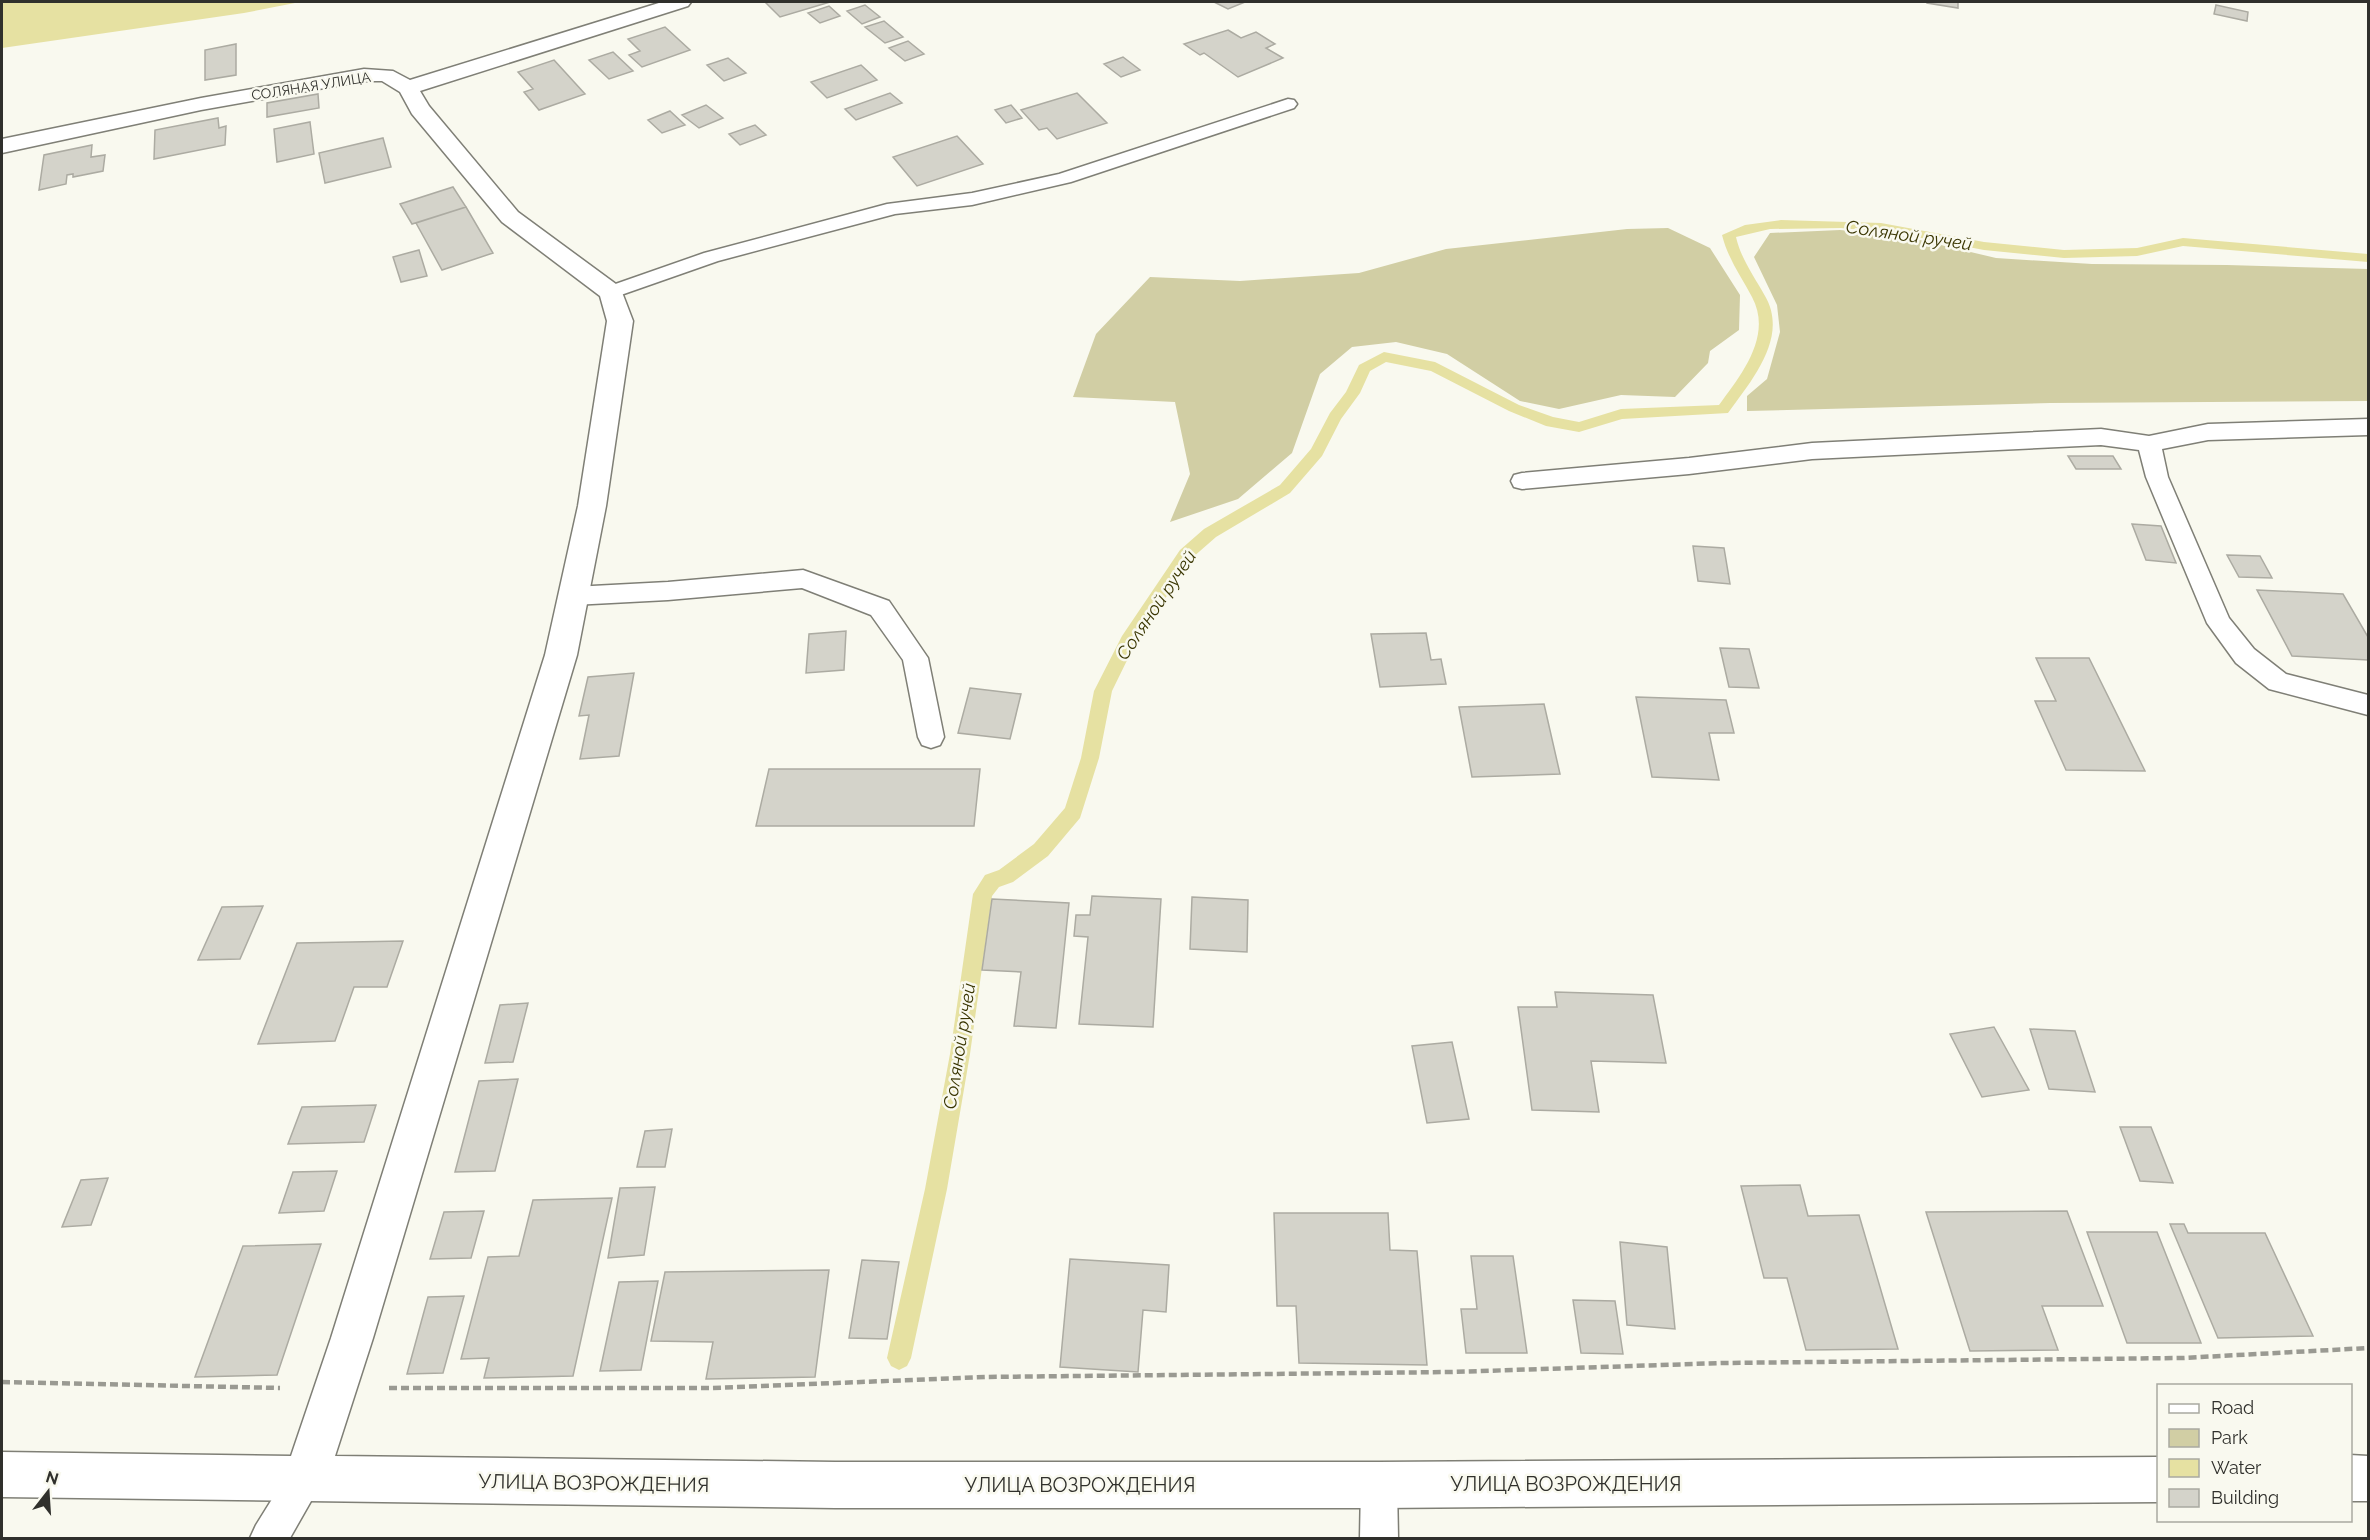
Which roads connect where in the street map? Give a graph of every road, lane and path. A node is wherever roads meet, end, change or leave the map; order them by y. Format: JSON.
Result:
{"nodes":[{"id":1,"x":681,"y":2,"type":"edge"},
{"id":2,"x":408,"y":88,"type":"junction"},
{"id":3,"x":1288,"y":104,"type":"dead end"},
{"id":4,"x":2,"y":146,"type":"edge"},
{"id":5,"x":611,"y":292,"type":"junction"},
{"id":6,"x":2368,"y":427,"type":"edge"},
{"id":7,"x":2149,"y":444,"type":"junction"},
{"id":8,"x":1522,"y":481,"type":"dead end"},
{"id":9,"x":573,"y":596,"type":"junction"},
{"id":10,"x":2368,"y":705,"type":"edge"},
{"id":11,"x":931,"y":736,"type":"dead end"},
{"id":12,"x":2368,"y":1348,"type":"edge"},
{"id":13,"x":2,"y":1382,"type":"edge"},
{"id":14,"x":336,"y":1389,"type":"junction"},
{"id":15,"x":2,"y":1475,"type":"edge"},
{"id":16,"x":2352,"y":1478,"type":"edge"},
{"id":17,"x":2368,"y":1478,"type":"edge"},
{"id":18,"x":305,"y":1480,"type":"junction"},
{"id":19,"x":2157,"y":1480,"type":"edge"},
{"id":20,"x":1379,"y":1485,"type":"junction"},
{"id":21,"x":269,"y":1539,"type":"edge"},
{"id":22,"x":1379,"y":1539,"type":"edge"}],
"edges":[{"from":1,"to":2,"type":"street"},
{"from":2,"to":4,"type":"street","name":"СОЛЯНАЯ УЛИЦА"},
{"from":2,"to":5,"type":"street"},
{"from":3,"to":5,"type":"lane"},
{"from":5,"to":9,"type":"street"},
{"from":6,"to":7,"type":"lane"},
{"from":7,"to":8,"type":"lane"},
{"from":7,"to":10,"type":"lane"},
{"from":9,"to":11,"type":"lane"},
{"from":9,"to":14,"type":"street"},
{"from":12,"to":14,"type":"path"},
{"from":13,"to":14,"type":"path"},
{"from":14,"to":18,"type":"street"},
{"from":15,"to":18,"type":"street","name":"УЛИЦА ВОЗРОЖДЕНИЯ"},
{"from":16,"to":17,"type":"street"},
{"from":18,"to":20,"type":"street","name":"УЛИЦА ВОЗРОЖДЕНИЯ"},
{"from":18,"to":21,"type":"lane"},
{"from":19,"to":20,"type":"street","name":"УЛИЦА ВОЗРОЖДЕНИЯ"},
{"from":20,"to":22,"type":"lane"}]}
